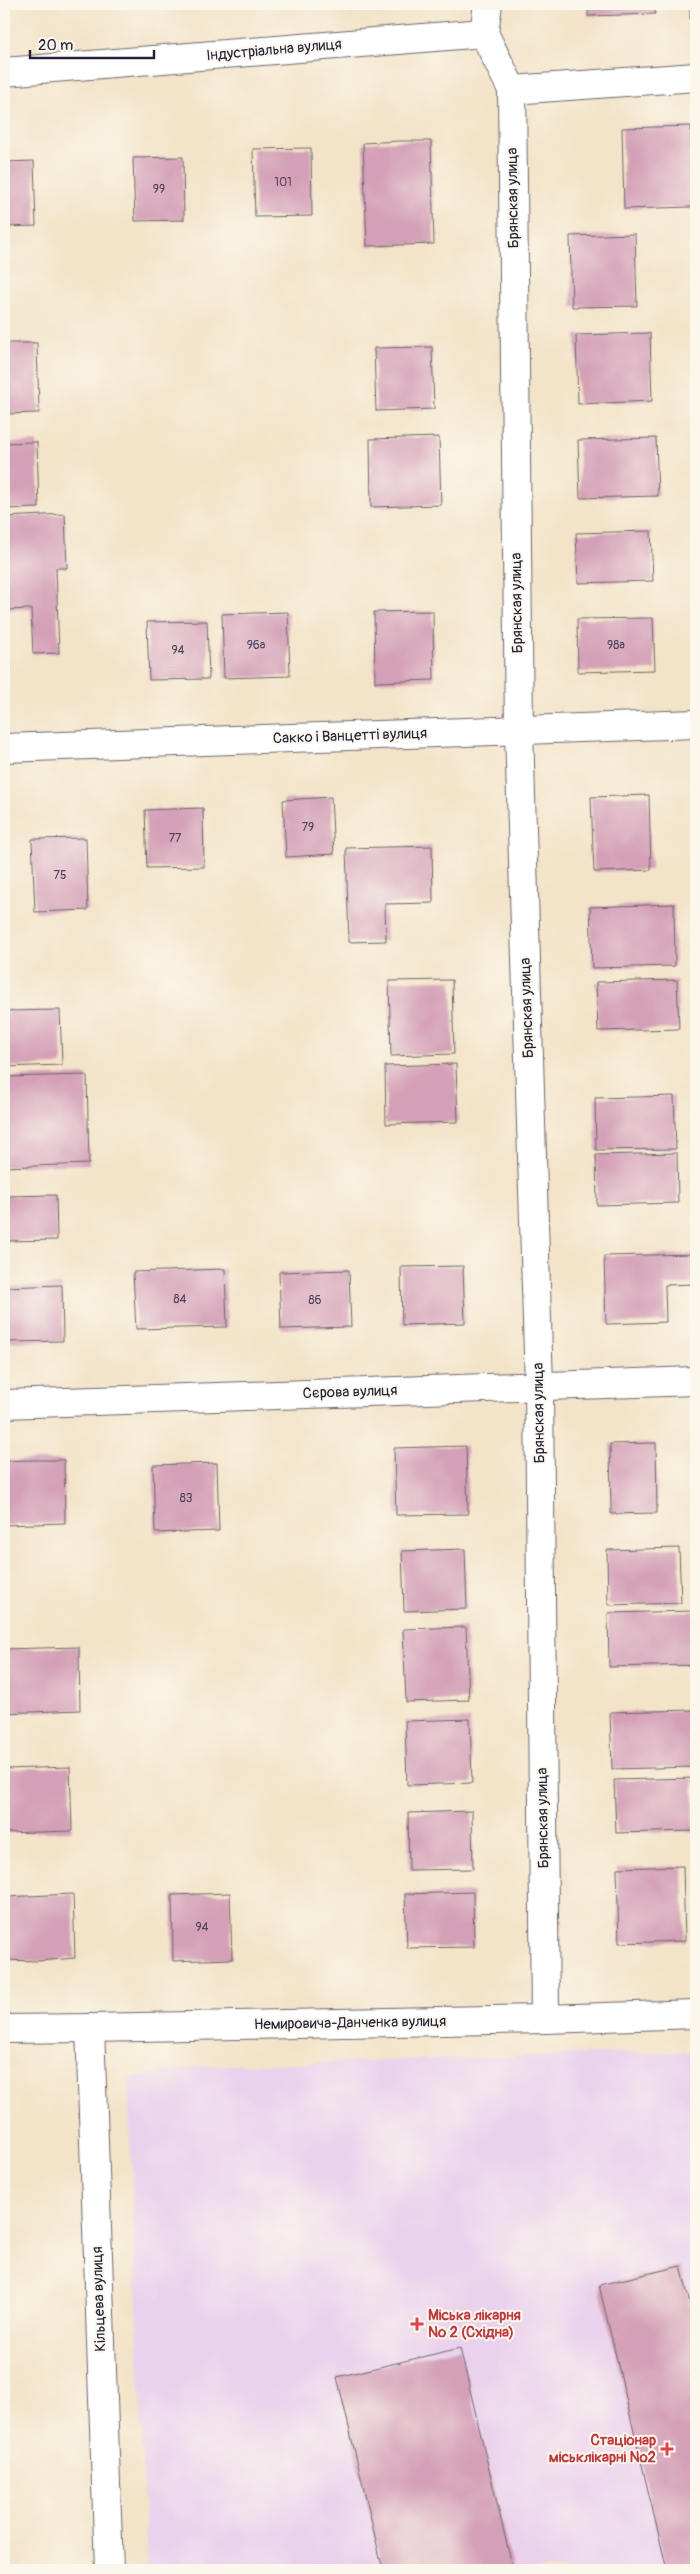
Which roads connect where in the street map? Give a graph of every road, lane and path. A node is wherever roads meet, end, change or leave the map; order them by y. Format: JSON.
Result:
{"nodes":[{"id":1,"x":488,"y":4,"type":"edge"},
{"id":2,"x":484,"y":33,"type":"junction"},
{"id":3,"x":4,"y":72,"type":"edge"},
{"id":4,"x":696,"y":77,"type":"edge"},
{"id":5,"x":512,"y":90,"type":"junction"},
{"id":6,"x":696,"y":724,"type":"edge"},
{"id":7,"x":519,"y":730,"type":"junction"},
{"id":8,"x":4,"y":748,"type":"edge"},
{"id":9,"x":696,"y":1381,"type":"edge"},
{"id":10,"x":539,"y":1386,"type":"junction"},
{"id":11,"x":4,"y":1404,"type":"edge"},
{"id":12,"x":696,"y":2014,"type":"edge"},
{"id":13,"x":545,"y":2019,"type":"junction"},
{"id":14,"x":90,"y":2028,"type":"junction"},
{"id":15,"x":4,"y":2029,"type":"edge"},
{"id":16,"x":109,"y":2570,"type":"edge"}],
"edges":[{"from":1,"to":2,"type":"street"},
{"from":2,"to":3,"type":"street","name":"Індустріальна вулиця"},
{"from":2,"to":5,"type":"street","name":"Брянская улица"},
{"from":4,"to":5,"type":"street"},
{"from":5,"to":7,"type":"street","name":"Брянская улица"},
{"from":6,"to":7,"type":"street","name":"Сакко і Ванцетті вулиця"},
{"from":7,"to":8,"type":"street","name":"Сакко і Ванцетті вулиця"},
{"from":7,"to":10,"type":"street","name":"Брянская улица"},
{"from":9,"to":10,"type":"street","name":"Сєрова вулиця"},
{"from":10,"to":11,"type":"street","name":"Сєрова вулиця"},
{"from":10,"to":13,"type":"street","name":"Брянская улица"},
{"from":12,"to":13,"type":"street","name":"Немировича-Данченка вулиця"},
{"from":13,"to":14,"type":"street","name":"Немировича-Данченка вулиця"},
{"from":14,"to":15,"type":"street","name":"Немировича-Данченка вулиця"},
{"from":14,"to":16,"type":"street","name":"Кільцева вулиця"}]}
